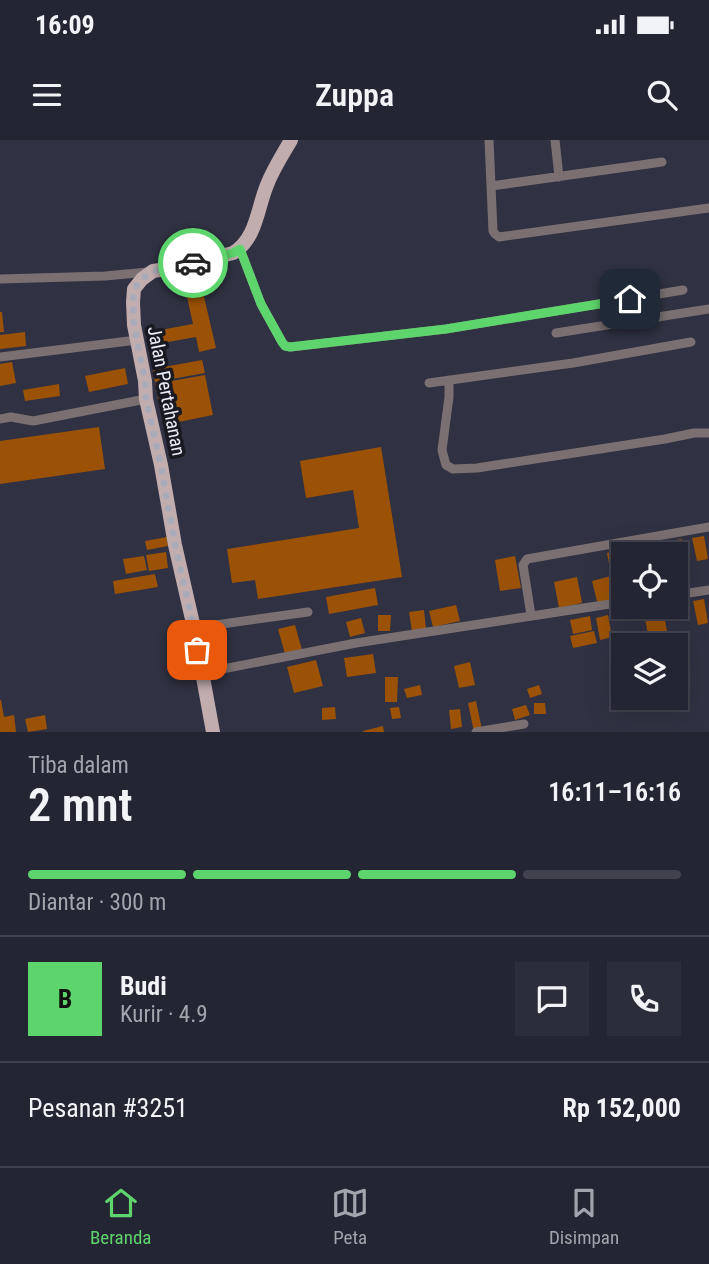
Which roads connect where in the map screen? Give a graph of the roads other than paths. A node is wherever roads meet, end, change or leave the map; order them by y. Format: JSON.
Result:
{"nodes":[{"id":1,"x":291,"y":140,"type":"edge"},
{"id":2,"x":489,"y":140,"type":"edge"},
{"id":3,"x":555,"y":140,"type":"edge"},
{"id":4,"x":662,"y":162,"type":"dead end"},
{"id":5,"x":559,"y":177,"type":"junction"},
{"id":6,"x":491,"y":186,"type":"junction"},
{"id":7,"x":709,"y":208,"type":"edge"},
{"id":8,"x":240,"y":249,"type":"junction"},
{"id":9,"x":153,"y":271,"type":"junction"},
{"id":10,"x":0,"y":279,"type":"edge"},
{"id":11,"x":683,"y":290,"type":"dead end"},
{"id":12,"x":709,"y":309,"type":"edge"},
{"id":13,"x":556,"y":333,"type":"dead end"},
{"id":14,"x":137,"y":340,"type":"junction"},
{"id":15,"x":691,"y":342,"type":"dead end"},
{"id":16,"x":0,"y":357,"type":"edge"},
{"id":17,"x":449,"y":380,"type":"junction"},
{"id":18,"x":429,"y":383,"type":"dead end"},
{"id":19,"x":146,"y":399,"type":"junction"},
{"id":20,"x":0,"y":419,"type":"edge"},
{"id":21,"x":709,"y":433,"type":"edge"},
{"id":22,"x":709,"y":527,"type":"edge"},
{"id":23,"x":709,"y":590,"type":"edge"},
{"id":24,"x":688,"y":593,"type":"edge"},
{"id":25,"x":611,"y":605,"type":"edge"},
{"id":26,"x":308,"y":612,"type":"dead end"},
{"id":27,"x":531,"y":615,"type":"junction"},
{"id":28,"x":194,"y":628,"type":"junction"},
{"id":29,"x":202,"y":673,"type":"junction"},
{"id":30,"x":523,"y":724,"type":"dead end"},
{"id":31,"x":213,"y":732,"type":"edge"},
{"id":32,"x":476,"y":732,"type":"edge"}],
"edges":[{"from":1,"to":8,"type":"main road"},
{"from":2,"to":6,"type":"street"},
{"from":3,"to":5,"type":"street"},
{"from":4,"to":5,"type":"street"},
{"from":5,"to":6,"type":"street"},
{"from":6,"to":7,"type":"street"},
{"from":8,"to":9,"type":"main road"},
{"from":8,"to":11,"type":"street"},
{"from":9,"to":10,"type":"street"},
{"from":9,"to":14,"type":"main road","name":"Jalan Pertahanan"},
{"from":12,"to":13,"type":"street"},
{"from":14,"to":16,"type":"street"},
{"from":14,"to":19,"type":"main road","name":"Jalan Pertahanan"},
{"from":15,"to":17,"type":"street"},
{"from":17,"to":18,"type":"street"},
{"from":17,"to":21,"type":"street"},
{"from":19,"to":20,"type":"street"},
{"from":19,"to":28,"type":"main road","name":"Jalan Pertahanan"},
{"from":22,"to":27,"type":"street"},
{"from":23,"to":24,"type":"street"},
{"from":25,"to":27,"type":"street"},
{"from":26,"to":28,"type":"street"},
{"from":27,"to":29,"type":"street"},
{"from":28,"to":29,"type":"main road","name":"Jalan Pertahanan"},
{"from":29,"to":31,"type":"main road","name":"Jalan Pertahanan"},
{"from":30,"to":32,"type":"street"}]}
